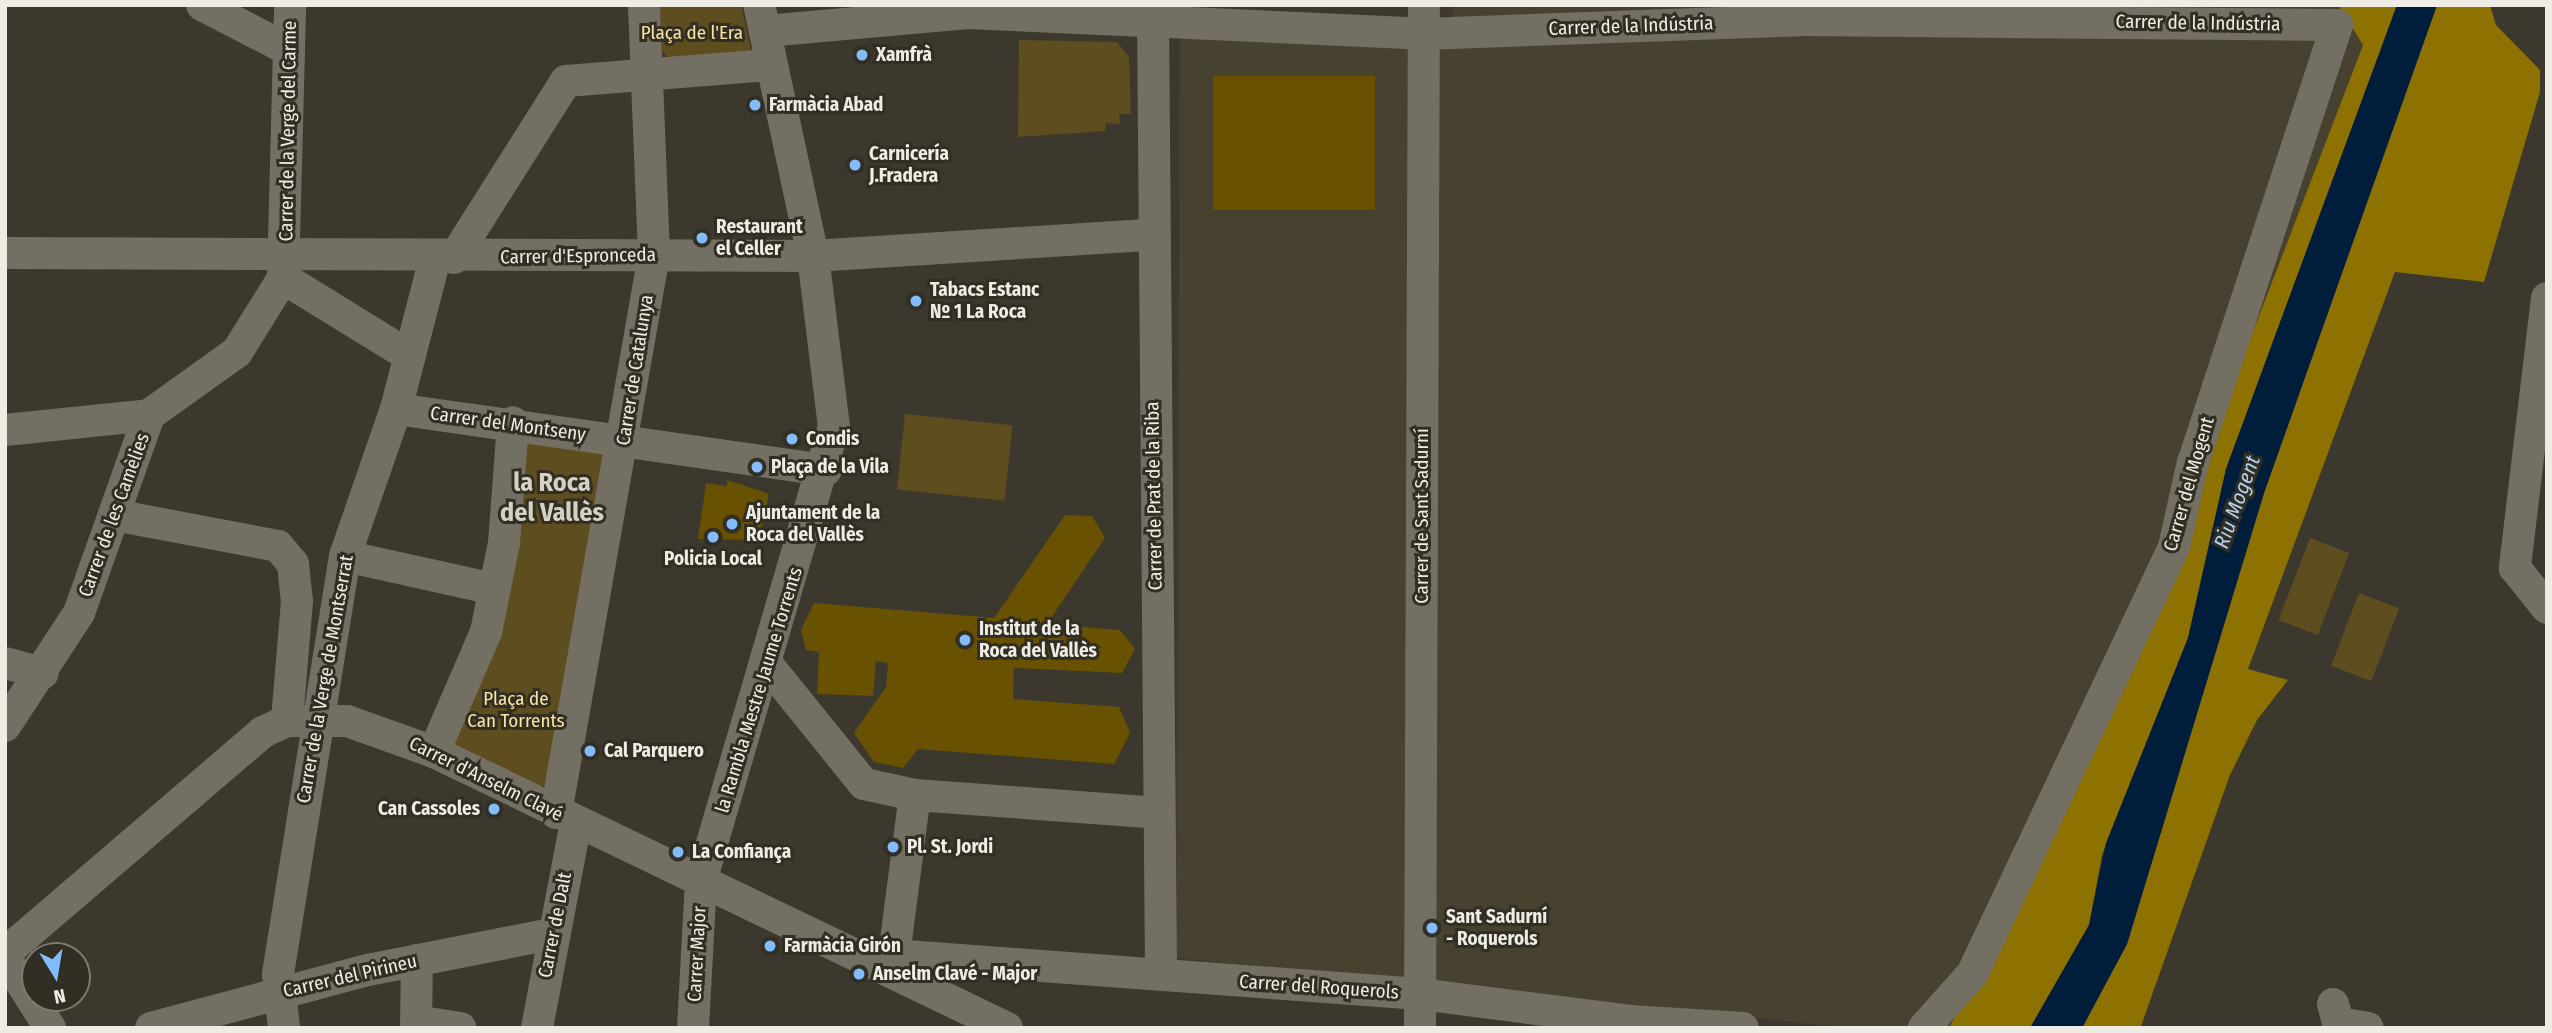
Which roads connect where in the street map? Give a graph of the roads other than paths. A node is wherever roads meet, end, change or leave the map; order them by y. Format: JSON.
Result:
{"nodes":[{"id":1,"x":202,"y":5,"type":"edge"},
{"id":2,"x":290,"y":5,"type":"edge"},
{"id":3,"x":644,"y":5,"type":"edge"},
{"id":4,"x":958,"y":8,"type":"edge"},
{"id":5,"x":1153,"y":17,"type":"junction"},
{"id":6,"x":763,"y":18,"type":"edge"},
{"id":7,"x":1424,"y":20,"type":"edge"},
{"id":8,"x":2337,"y":25,"type":"joint"},
{"id":9,"x":289,"y":50,"type":"junction"},
{"id":10,"x":771,"y":65,"type":"junction"},
{"id":11,"x":647,"y":78,"type":"junction"},
{"id":12,"x":1150,"y":235,"type":"junction"},
{"id":13,"x":5,"y":253,"type":"edge"},
{"id":14,"x":653,"y":255,"type":"junction"},
{"id":15,"x":813,"y":256,"type":"junction"},
{"id":16,"x":444,"y":258,"type":"junction"},
{"id":17,"x":284,"y":267,"type":"junction"},
{"id":18,"x":2547,"y":298,"type":"edge"},
{"id":19,"x":410,"y":356,"type":"junction"},
{"id":20,"x":396,"y":410,"type":"junction"},
{"id":21,"x":149,"y":415,"type":"junction"},
{"id":22,"x":513,"y":422,"type":"junction"},
{"id":23,"x":5,"y":430,"type":"edge"},
{"id":24,"x":624,"y":440,"type":"junction"},
{"id":25,"x":826,"y":470,"type":"junction"},
{"id":26,"x":114,"y":515,"type":"junction"},
{"id":27,"x":345,"y":556,"type":"junction"},
{"id":28,"x":495,"y":589,"type":"junction"},
{"id":29,"x":2547,"y":608,"type":"edge"},
{"id":30,"x":5,"y":663,"type":"edge"},
{"id":31,"x":767,"y":664,"type":"junction"},
{"id":32,"x":43,"y":673,"type":"junction"},
{"id":33,"x":302,"y":720,"type":"junction"},
{"id":34,"x":5,"y":726,"type":"edge"},
{"id":35,"x":435,"y":752,"type":"junction"},
{"id":36,"x":915,"y":795,"type":"junction"},
{"id":37,"x":1158,"y":813,"type":"junction"},
{"id":38,"x":566,"y":818,"type":"junction"},
{"id":39,"x":701,"y":881,"type":"junction"},
{"id":40,"x":552,"y":934,"type":"junction"},
{"id":41,"x":5,"y":955,"type":"edge"},
{"id":42,"x":417,"y":960,"type":"junction"},
{"id":43,"x":892,"y":963,"type":"junction"},
{"id":44,"x":1161,"y":975,"type":"junction"},
{"id":45,"x":281,"y":992,"type":"junction"},
{"id":46,"x":1420,"y":994,"type":"junction"},
{"id":47,"x":2333,"y":1004,"type":"dead end"},
{"id":48,"x":1528,"y":1017,"type":"edge"},
{"id":49,"x":416,"y":1024,"type":"edge"},
{"id":50,"x":1630,"y":1025,"type":"edge"},
{"id":51,"x":50,"y":1028,"type":"edge"},
{"id":52,"x":151,"y":1028,"type":"edge"},
{"id":53,"x":284,"y":1028,"type":"edge"},
{"id":54,"x":460,"y":1028,"type":"edge"},
{"id":55,"x":537,"y":1028,"type":"edge"},
{"id":56,"x":693,"y":1028,"type":"edge"},
{"id":57,"x":1007,"y":1028,"type":"edge"},
{"id":58,"x":1420,"y":1028,"type":"edge"},
{"id":59,"x":1743,"y":1028,"type":"edge"},
{"id":60,"x":1924,"y":1028,"type":"edge"},
{"id":61,"x":2368,"y":1028,"type":"edge"}],
"edges":[{"from":1,"to":9,"type":"street"},
{"from":2,"to":9,"type":"street","name":"Carrer de la Verge del Carme"},
{"from":3,"to":11,"type":"street","name":"Carrer de Catalunya"},
{"from":4,"to":5,"type":"street","name":"Carrer de la Indústria"},
{"from":4,"to":6,"type":"street","name":"Carrer de la Indústria"},
{"from":5,"to":7,"type":"street","name":"Carrer de la Indústria"},
{"from":5,"to":12,"type":"street","name":"Carrer de Prat de la Riba"},
{"from":6,"to":10,"type":"street","name":"la Rambla Mestre Jaume Torrents"},
{"from":7,"to":8,"type":"street","name":"Carrer de la Indústria"},
{"from":7,"to":46,"type":"street","name":"Carrer de Sant Sadurní"},
{"from":8,"to":60,"type":"street","name":"Carrer del Mogent"},
{"from":9,"to":17,"type":"street","name":"Carrer de la Verge del Carme"},
{"from":10,"to":11,"type":"street","name":"Carrer de la Verge de Montserrat"},
{"from":10,"to":15,"type":"street","name":"la Rambla Mestre Jaume Torrents"},
{"from":11,"to":14,"type":"street","name":"Carrer de Catalunya"},
{"from":11,"to":16,"type":"street","name":"Carrer de la Verge de Montserrat"},
{"from":12,"to":15,"type":"street","name":"Carrer d'Espronceda"},
{"from":12,"to":37,"type":"street","name":"Carrer de Prat de la Riba"},
{"from":13,"to":17,"type":"street","name":"Carrer d'Espronceda"},
{"from":14,"to":15,"type":"street","name":"Carrer d'Espronceda"},
{"from":14,"to":16,"type":"street","name":"Carrer d'Espronceda"},
{"from":14,"to":24,"type":"street","name":"Carrer de Catalunya"},
{"from":15,"to":25,"type":"street","name":"la Rambla Mestre Jaume Torrents"},
{"from":16,"to":17,"type":"street","name":"Carrer d'Espronceda"},
{"from":16,"to":19,"type":"street","name":"Carrer de la Verge de Montserrat"},
{"from":17,"to":19,"type":"street"},
{"from":17,"to":21,"type":"street","name":"Carrer de les Camèlies"},
{"from":18,"to":29,"type":"street"},
{"from":19,"to":20,"type":"street","name":"Carrer de la Verge de Montserrat"},
{"from":20,"to":22,"type":"street","name":"Carrer del Montseny"},
{"from":20,"to":27,"type":"street","name":"Carrer de la Verge de Montserrat"},
{"from":21,"to":23,"type":"street"},
{"from":21,"to":26,"type":"street","name":"Carrer de les Camèlies"},
{"from":22,"to":24,"type":"street","name":"Carrer del Montseny"},
{"from":22,"to":28,"type":"street"},
{"from":24,"to":25,"type":"street","name":"Carrer del Montseny"},
{"from":24,"to":38,"type":"street","name":"Carrer de Catalunya"},
{"from":25,"to":31,"type":"street","name":"la Rambla Mestre Jaume Torrents"},
{"from":26,"to":32,"type":"street","name":"Carrer de les Camèlies"},
{"from":26,"to":33,"type":"street"},
{"from":27,"to":28,"type":"street"},
{"from":27,"to":33,"type":"street","name":"Carrer de la Verge de Montserrat"},
{"from":28,"to":35,"type":"street"},
{"from":30,"to":32,"type":"street"},
{"from":31,"to":36,"type":"street"},
{"from":31,"to":39,"type":"street","name":"la Rambla Mestre Jaume Torrents"},
{"from":32,"to":34,"type":"street","name":"Carrer de les Camèlies"},
{"from":33,"to":35,"type":"street","name":"Carrer d'Anselm Clavé"},
{"from":33,"to":41,"type":"street"},
{"from":33,"to":45,"type":"street","name":"Carrer de la Verge de Montserrat"},
{"from":35,"to":38,"type":"street","name":"Carrer d'Anselm Clavé"},
{"from":36,"to":37,"type":"street"},
{"from":36,"to":43,"type":"street"},
{"from":37,"to":44,"type":"street","name":"Carrer de Prat de la Riba"},
{"from":38,"to":39,"type":"street","name":"Carrer d'Anselm Clavé"},
{"from":38,"to":40,"type":"street","name":"Carrer de Dalt"},
{"from":39,"to":43,"type":"street","name":"Carrer d'Anselm Clavé"},
{"from":39,"to":56,"type":"street","name":"Carrer Major"},
{"from":40,"to":42,"type":"street","name":"Carrer del Pirineu"},
{"from":40,"to":55,"type":"street","name":"Carrer de Dalt"},
{"from":41,"to":51,"type":"street"},
{"from":42,"to":45,"type":"street","name":"Carrer del Pirineu"},
{"from":42,"to":49,"type":"street"},
{"from":43,"to":44,"type":"street","name":"Carrer del Roquerols"},
{"from":43,"to":57,"type":"street","name":"Carrer d'Anselm Clavé"},
{"from":44,"to":46,"type":"street","name":"Carrer del Roquerols"},
{"from":45,"to":52,"type":"street","name":"Carrer del Pirineu"},
{"from":45,"to":53,"type":"street","name":"Carrer de la Verge de Montserrat"},
{"from":46,"to":48,"type":"street","name":"Carrer del Roquerols"},
{"from":46,"to":58,"type":"street","name":"Carrer de Sant Sadurní"},
{"from":47,"to":61,"type":"street"},
{"from":48,"to":50,"type":"street","name":"Carrer del Roquerols"},
{"from":49,"to":54,"type":"street"},
{"from":50,"to":59,"type":"street","name":"Carrer del Roquerols"}]}
